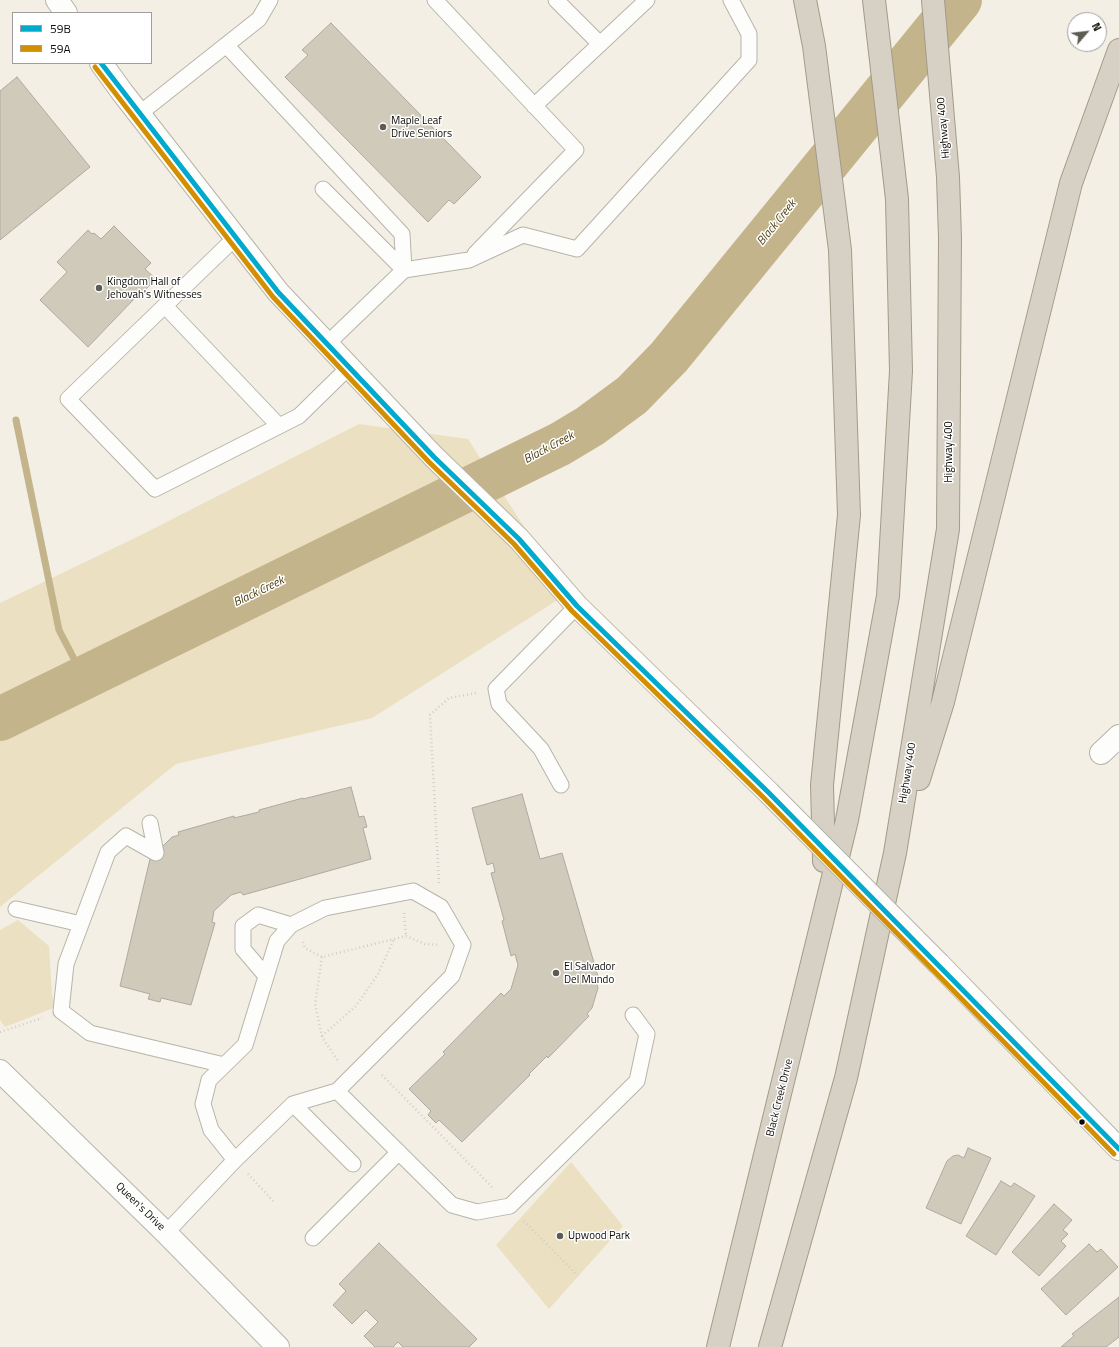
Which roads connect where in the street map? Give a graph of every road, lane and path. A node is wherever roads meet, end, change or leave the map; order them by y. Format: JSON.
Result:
{"nodes":[{"id":1,"x":57,"y":0,"type":"edge"},
{"id":2,"x":270,"y":0,"type":"edge"},
{"id":3,"x":435,"y":0,"type":"edge"},
{"id":4,"x":556,"y":0,"type":"edge"},
{"id":5,"x":648,"y":0,"type":"edge"},
{"id":6,"x":731,"y":0,"type":"edge"},
{"id":7,"x":805,"y":0,"type":"edge"},
{"id":8,"x":874,"y":6,"type":"edge"},
{"id":9,"x":934,"y":7,"type":"edge"},
{"id":10,"x":65,"y":12,"type":"edge"},
{"id":11,"x":600,"y":44,"type":"junction"},
{"id":12,"x":226,"y":45,"type":"junction"},
{"id":13,"x":1119,"y":50,"type":"edge"},
{"id":14,"x":102,"y":64,"type":"edge"},
{"id":15,"x":534,"y":106,"type":"junction"},
{"id":16,"x":139,"y":114,"type":"junction"},
{"id":17,"x":323,"y":189,"type":"dead end"},
{"id":18,"x":235,"y":238,"type":"junction"},
{"id":19,"x":469,"y":260,"type":"junction"},
{"id":20,"x":404,"y":270,"type":"junction"},
{"id":21,"x":165,"y":306,"type":"junction"},
{"id":22,"x":327,"y":344,"type":"junction"},
{"id":23,"x":349,"y":367,"type":"junction"},
{"id":24,"x":279,"y":426,"type":"junction"},
{"id":25,"x":577,"y":606,"type":"junction"},
{"id":26,"x":496,"y":689,"type":"junction"},
{"id":27,"x":1119,"y":736,"type":"edge"},
{"id":28,"x":1101,"y":753,"type":"dead end"},
{"id":29,"x":561,"y":785,"type":"dead end"},
{"id":30,"x":150,"y":823,"type":"dead end"},
{"id":31,"x":895,"y":853,"type":"junction"},
{"id":32,"x":441,"y":907,"type":"junction"},
{"id":33,"x":16,"y":910,"type":"dead end"},
{"id":34,"x":825,"y":915,"type":"junction"},
{"id":35,"x":81,"y":924,"type":"junction"},
{"id":36,"x":293,"y":924,"type":"junction"},
{"id":37,"x":394,"y":938,"type":"junction"},
{"id":38,"x":463,"y":946,"type":"junction"},
{"id":39,"x":322,"y":957,"type":"junction"},
{"id":40,"x":266,"y":976,"type":"junction"},
{"id":41,"x":61,"y":1011,"type":"junction"},
{"id":42,"x":634,"y":1015,"type":"dead end"},
{"id":43,"x":0,"y":1032,"type":"edge"},
{"id":44,"x":322,"y":1037,"type":"junction"},
{"id":45,"x":368,"y":1060,"type":"junction"},
{"id":46,"x":224,"y":1065,"type":"junction"},
{"id":47,"x":0,"y":1071,"type":"edge"},
{"id":48,"x":350,"y":1078,"type":"junction"},
{"id":49,"x":337,"y":1091,"type":"junction"},
{"id":50,"x":293,"y":1104,"type":"junction"},
{"id":51,"x":1119,"y":1149,"type":"edge"},
{"id":52,"x":399,"y":1152,"type":"junction"},
{"id":53,"x":235,"y":1160,"type":"junction"},
{"id":54,"x":353,"y":1164,"type":"dead end"},
{"id":55,"x":275,"y":1203,"type":"dead end"},
{"id":56,"x":510,"y":1206,"type":"junction"},
{"id":57,"x":166,"y":1233,"type":"junction"},
{"id":58,"x":313,"y":1238,"type":"dead end"},
{"id":59,"x":577,"y":1275,"type":"dead end"},
{"id":60,"x":278,"y":1347,"type":"edge"},
{"id":61,"x":718,"y":1347,"type":"edge"},
{"id":62,"x":770,"y":1347,"type":"edge"}],
"edges":[{"from":1,"to":10,"type":"street"},
{"from":2,"to":12,"type":"lane"},
{"from":3,"to":15,"type":"lane"},
{"from":4,"to":11,"type":"lane"},
{"from":5,"to":11,"type":"lane"},
{"from":6,"to":19,"type":"lane"},
{"from":7,"to":34,"type":"highway"},
{"from":8,"to":34,"type":"highway","name":"Black Creek Drive"},
{"from":9,"to":31,"type":"highway","name":"Highway 400"},
{"from":11,"to":15,"type":"lane"},
{"from":12,"to":16,"type":"lane"},
{"from":12,"to":20,"type":"lane"},
{"from":13,"to":31,"type":"highway"},
{"from":14,"to":16,"type":"street"},
{"from":15,"to":19,"type":"lane"},
{"from":16,"to":18,"type":"street"},
{"from":17,"to":20,"type":"lane"},
{"from":18,"to":21,"type":"lane"},
{"from":18,"to":22,"type":"street"},
{"from":19,"to":20,"type":"lane"},
{"from":20,"to":22,"type":"lane"},
{"from":21,"to":24,"type":"lane"},
{"from":21,"to":24,"type":"lane"},
{"from":22,"to":23,"type":"street"},
{"from":23,"to":24,"type":"lane"},
{"from":23,"to":25,"type":"street"},
{"from":25,"to":26,"type":"lane"},
{"from":25,"to":51,"type":"street","bridge":true},
{"from":26,"to":29,"type":"lane"},
{"from":26,"to":32,"type":"path"},
{"from":27,"to":28,"type":"street"},
{"from":30,"to":35,"type":"lane"},
{"from":31,"to":62,"type":"highway","name":"Highway 400"},
{"from":32,"to":36,"type":"lane"},
{"from":32,"to":38,"type":"lane"},
{"from":33,"to":35,"type":"lane"},
{"from":34,"to":61,"type":"highway","name":"Black Creek Drive"},
{"from":35,"to":41,"type":"lane"},
{"from":36,"to":39,"type":"path"},
{"from":36,"to":40,"type":"lane"},
{"from":36,"to":40,"type":"lane"},
{"from":37,"to":38,"type":"path"},
{"from":37,"to":39,"type":"path"},
{"from":37,"to":44,"type":"path"},
{"from":38,"to":45,"type":"lane"},
{"from":39,"to":44,"type":"path"},
{"from":40,"to":46,"type":"lane"},
{"from":41,"to":43,"type":"path"},
{"from":41,"to":46,"type":"lane"},
{"from":42,"to":56,"type":"lane"},
{"from":44,"to":48,"type":"path"},
{"from":45,"to":48,"type":"lane"},
{"from":45,"to":56,"type":"path"},
{"from":46,"to":53,"type":"lane"},
{"from":47,"to":57,"type":"street","name":"Queen's Drive"},
{"from":48,"to":49,"type":"lane"},
{"from":49,"to":50,"type":"lane"},
{"from":49,"to":52,"type":"lane"},
{"from":50,"to":53,"type":"lane"},
{"from":50,"to":54,"type":"lane"},
{"from":52,"to":56,"type":"lane"},
{"from":52,"to":58,"type":"lane"},
{"from":53,"to":55,"type":"path"},
{"from":53,"to":57,"type":"lane"},
{"from":56,"to":59,"type":"path"},
{"from":57,"to":60,"type":"street","name":"Queen's Drive"}]}
